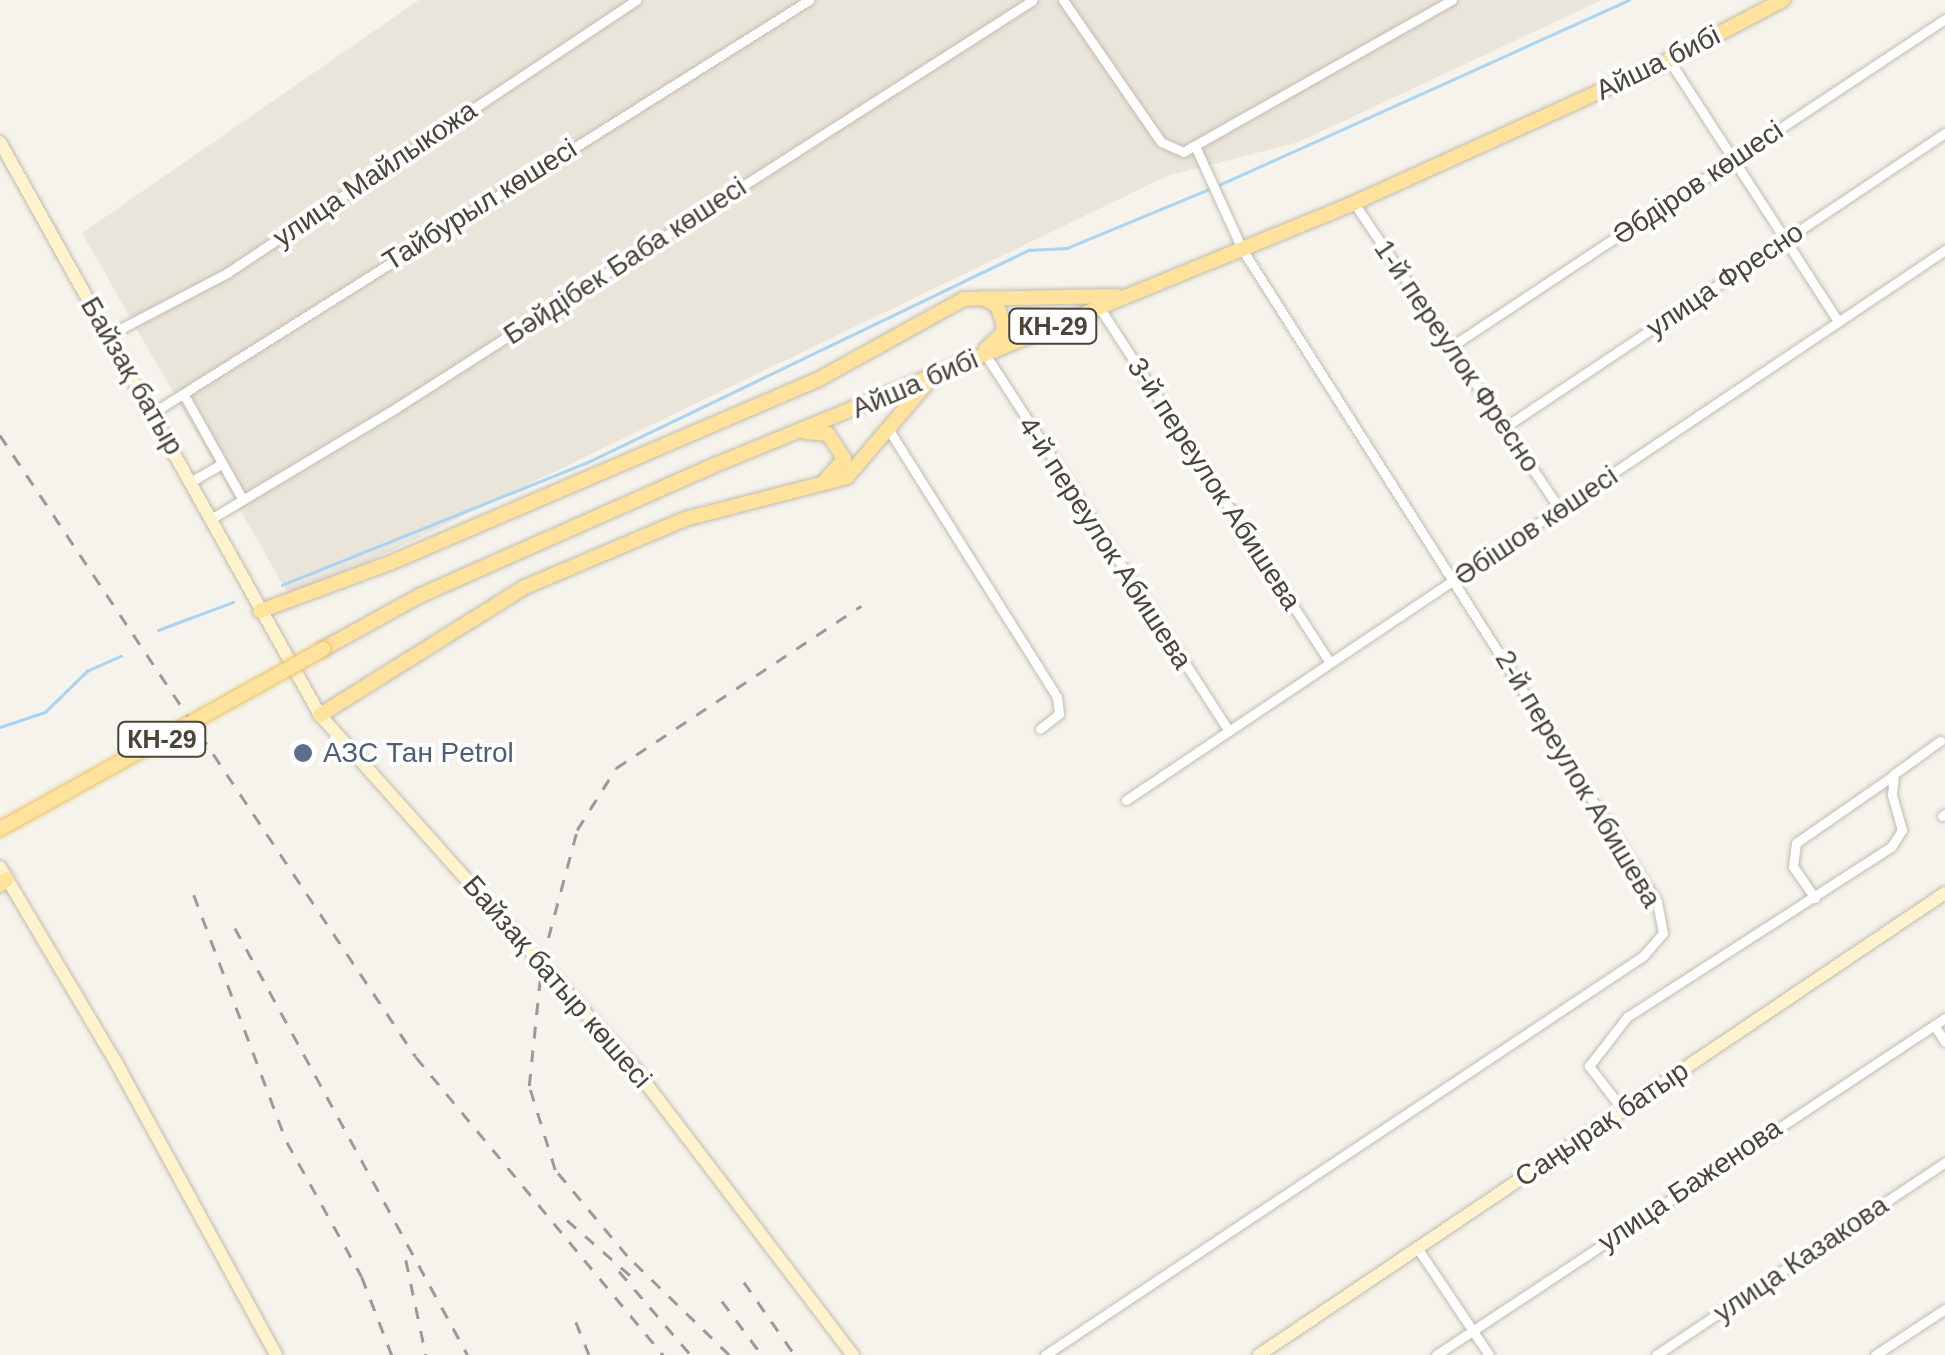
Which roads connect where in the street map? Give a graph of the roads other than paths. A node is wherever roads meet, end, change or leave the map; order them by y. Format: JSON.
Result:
{"nodes":[{"id":1,"x":636,"y":0,"type":"edge"},
{"id":2,"x":809,"y":0,"type":"edge"},
{"id":3,"x":1033,"y":0,"type":"edge"},
{"id":4,"x":1063,"y":0,"type":"edge"},
{"id":5,"x":1452,"y":0,"type":"edge"},
{"id":6,"x":1783,"y":0,"type":"edge"},
{"id":7,"x":1945,"y":19,"type":"edge"},
{"id":8,"x":1669,"y":60,"type":"junction"},
{"id":9,"x":1945,"y":133,"type":"edge"},
{"id":10,"x":0,"y":142,"type":"edge"},
{"id":11,"x":1195,"y":146,"type":"junction"},
{"id":12,"x":1733,"y":160,"type":"junction"},
{"id":13,"x":1354,"y":202,"type":"junction"},
{"id":14,"x":1784,"y":240,"type":"junction"},
{"id":15,"x":1242,"y":249,"type":"junction"},
{"id":16,"x":1945,"y":250,"type":"edge"},
{"id":17,"x":972,"y":296,"type":"junction"},
{"id":18,"x":1124,"y":296,"type":"junction"},
{"id":19,"x":1098,"y":307,"type":"junction"},
{"id":20,"x":1838,"y":321,"type":"junction"},
{"id":21,"x":107,"y":336,"type":"junction"},
{"id":22,"x":1452,"y":346,"type":"junction"},
{"id":23,"x":981,"y":355,"type":"junction"},
{"id":24,"x":936,"y":372,"type":"junction"},
{"id":25,"x":184,"y":395,"type":"junction"},
{"id":26,"x":154,"y":412,"type":"junction"},
{"id":27,"x":886,"y":426,"type":"junction"},
{"id":28,"x":1505,"y":427,"type":"junction"},
{"id":29,"x":804,"y":432,"type":"junction"},
{"id":30,"x":222,"y":464,"type":"junction"},
{"id":31,"x":192,"y":480,"type":"junction"},
{"id":32,"x":810,"y":489,"type":"junction"},
{"id":33,"x":244,"y":500,"type":"junction"},
{"id":34,"x":1560,"y":509,"type":"junction"},
{"id":35,"x":214,"y":517,"type":"junction"},
{"id":36,"x":1456,"y":581,"type":"junction"},
{"id":37,"x":260,"y":611,"type":"junction"},
{"id":38,"x":1329,"y":661,"type":"junction"},
{"id":39,"x":320,"y":715,"type":"junction"},
{"id":40,"x":1040,"y":729,"type":"dead end"},
{"id":41,"x":1228,"y":730,"type":"junction"},
{"id":42,"x":1940,"y":741,"type":"dead end"},
{"id":43,"x":1894,"y":774,"type":"junction"},
{"id":44,"x":1126,"y":800,"type":"dead end"},
{"id":45,"x":0,"y":828,"type":"edge"},
{"id":46,"x":2,"y":877,"type":"edge"},
{"id":47,"x":1945,"y":893,"type":"edge"},
{"id":48,"x":1815,"y":898,"type":"junction"},
{"id":49,"x":1945,"y":1018,"type":"edge"},
{"id":50,"x":1934,"y":1025,"type":"junction"},
{"id":51,"x":1945,"y":1042,"type":"edge"},
{"id":52,"x":1623,"y":1110,"type":"junction"},
{"id":53,"x":1945,"y":1162,"type":"edge"},
{"id":54,"x":1418,"y":1249,"type":"junction"},
{"id":55,"x":1945,"y":1309,"type":"edge"},
{"id":56,"x":1474,"y":1330,"type":"junction"},
{"id":57,"x":276,"y":1355,"type":"edge"},
{"id":58,"x":853,"y":1355,"type":"edge"},
{"id":59,"x":1044,"y":1355,"type":"edge"},
{"id":60,"x":1259,"y":1355,"type":"edge"},
{"id":61,"x":1436,"y":1355,"type":"edge"},
{"id":62,"x":1490,"y":1355,"type":"edge"},
{"id":63,"x":1656,"y":1355,"type":"edge"},
{"id":64,"x":1875,"y":1355,"type":"edge"}],
"edges":[{"from":1,"to":21,"type":"street","name":"улица Майлыкожа"},
{"from":2,"to":25,"type":"street","name":"Тайбурыл көшесі"},
{"from":3,"to":33,"type":"street","name":"Бәйдібек Баба көшесі"},
{"from":4,"to":11,"type":"street"},
{"from":5,"to":11,"type":"street"},
{"from":6,"to":8,"type":"main road","name":"Айша бибі","number":"КН-29"},
{"from":7,"to":12,"type":"street","name":"Әбдіров көшесі"},
{"from":8,"to":12,"type":"street"},
{"from":8,"to":13,"type":"main road","name":"Айша бибі","number":"КН-29"},
{"from":9,"to":14,"type":"street","name":"улица Фресно"},
{"from":10,"to":21,"type":"street","name":"Байзақ батыр"},
{"from":11,"to":15,"type":"street","name":"2-й переулок Абишева"},
{"from":12,"to":14,"type":"street"},
{"from":12,"to":22,"type":"street","name":"Әбдіров көшесі"},
{"from":13,"to":15,"type":"main road","name":"Айша бибі","number":"КН-29"},
{"from":13,"to":22,"type":"street","name":"1-й переулок Фресно"},
{"from":14,"to":20,"type":"street"},
{"from":14,"to":28,"type":"street","name":"улица Фресно"},
{"from":15,"to":18,"type":"main road","name":"Айша бибі","number":"КН-29"},
{"from":15,"to":36,"type":"street","name":"2-й переулок Абишева"},
{"from":16,"to":20,"type":"street","name":"Әбішов көшесі"},
{"from":17,"to":18,"type":"main road"},
{"from":17,"to":23,"type":"main road"},
{"from":17,"to":37,"type":"main road"},
{"from":18,"to":19,"type":"main road","name":"Айша бибі","number":"КН-29"},
{"from":19,"to":23,"type":"main road","name":"Айша бибі","number":"КН-29"},
{"from":19,"to":38,"type":"street","name":"3-й переулок Абишева"},
{"from":20,"to":34,"type":"street","name":"Әбішов көшесі"},
{"from":21,"to":26,"type":"street","name":"Байзақ батыр"},
{"from":22,"to":28,"type":"street","name":"1-й переулок Фресно"},
{"from":23,"to":24,"type":"main road","name":"Айша бибі","number":"КН-29"},
{"from":23,"to":41,"type":"street","name":"4-й переулок Абишева"},
{"from":24,"to":27,"type":"main road"},
{"from":24,"to":29,"type":"main road","name":"Айша бибі","number":"КН-29"},
{"from":25,"to":26,"type":"street","name":"Тайбурыл көшесі"},
{"from":25,"to":30,"type":"street"},
{"from":26,"to":31,"type":"street","name":"Байзақ батыр"},
{"from":27,"to":32,"type":"main road"},
{"from":27,"to":40,"type":"street"},
{"from":28,"to":34,"type":"street","name":"1-й переулок Фресно"},
{"from":29,"to":32,"type":"main road"},
{"from":29,"to":45,"type":"main road","name":"Айша бибі","number":"КН-29","bridge":true},
{"from":30,"to":31,"type":"street"},
{"from":30,"to":33,"type":"street"},
{"from":31,"to":35,"type":"street","name":"Байзақ батыр"},
{"from":32,"to":39,"type":"main road"},
{"from":33,"to":35,"type":"street","name":"Бәйдібек Баба көшесі"},
{"from":34,"to":36,"type":"street","name":"Әбішов көшесі"},
{"from":35,"to":37,"type":"street","name":"Байзақ батыр"},
{"from":36,"to":38,"type":"street","name":"Әбішов көшесі"},
{"from":36,"to":59,"type":"street","name":"2-й переулок Абишева"},
{"from":37,"to":39,"type":"street","name":"Байзақ батыр көшесі"},
{"from":38,"to":41,"type":"street","name":"Әбішов көшесі"},
{"from":39,"to":58,"type":"street","name":"Байзақ батыр көшесі"},
{"from":41,"to":44,"type":"street","name":"Әбішов көшесі"},
{"from":42,"to":43,"type":"street"},
{"from":43,"to":48,"type":"street"},
{"from":43,"to":48,"type":"street"},
{"from":46,"to":57,"type":"street"},
{"from":47,"to":52,"type":"street","name":"Саңырақ батыр"},
{"from":48,"to":52,"type":"street"},
{"from":49,"to":50,"type":"street","name":"улица Баженова"},
{"from":50,"to":51,"type":"street"},
{"from":50,"to":56,"type":"street","name":"улица Баженова"},
{"from":52,"to":54,"type":"street","name":"Саңырақ батыр"},
{"from":53,"to":63,"type":"street","name":"улица Казакова"},
{"from":54,"to":56,"type":"street"},
{"from":54,"to":60,"type":"street","name":"Саңырақ батыр"},
{"from":55,"to":64,"type":"street"},
{"from":56,"to":61,"type":"street","name":"улица Баженова"},
{"from":56,"to":62,"type":"street"}]}
